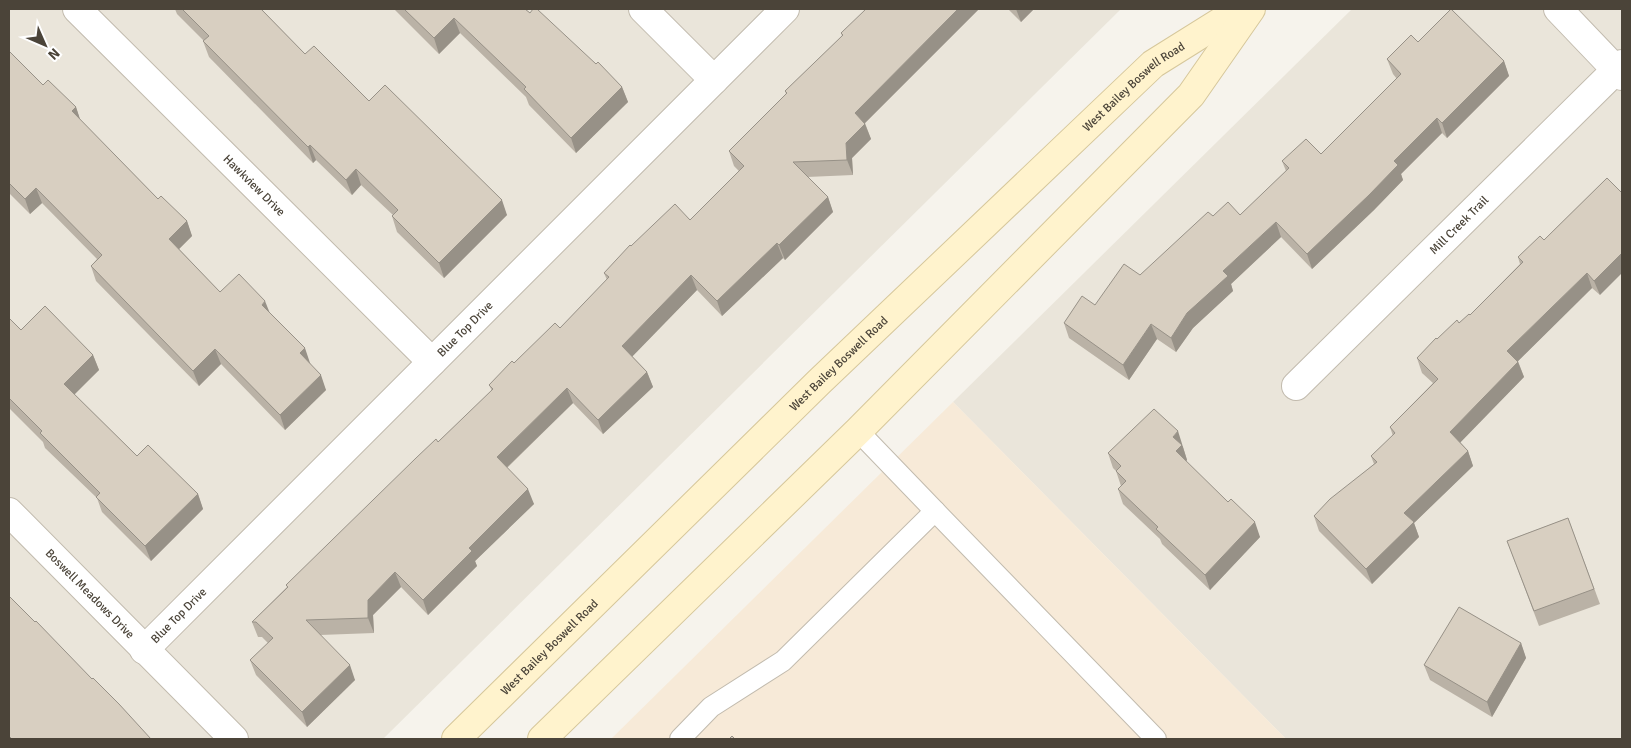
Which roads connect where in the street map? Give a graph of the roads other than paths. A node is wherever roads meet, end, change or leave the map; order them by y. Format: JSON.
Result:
{"nodes":[{"id":1,"x":77,"y":9,"type":"edge"},
{"id":2,"x":643,"y":9,"type":"edge"},
{"id":3,"x":785,"y":9,"type":"edge"},
{"id":4,"x":1241,"y":9,"type":"edge"},
{"id":5,"x":1251,"y":9,"type":"edge"},
{"id":6,"x":1558,"y":9,"type":"edge"},
{"id":7,"x":1620,"y":70,"type":"edge"},
{"id":8,"x":714,"y":80,"type":"junction"},
{"id":9,"x":432,"y":362,"type":"junction"},
{"id":10,"x":1296,"y":386,"type":"dead end"},
{"id":11,"x":858,"y":431,"type":"junction"},
{"id":12,"x":935,"y":511,"type":"junction"},
{"id":13,"x":9,"y":512,"type":"edge"},
{"id":14,"x":144,"y":650,"type":"junction"},
{"id":15,"x":234,"y":739,"type":"edge"},
{"id":16,"x":456,"y":739,"type":"edge"},
{"id":17,"x":542,"y":739,"type":"edge"},
{"id":18,"x":680,"y":739,"type":"edge"},
{"id":19,"x":1156,"y":739,"type":"edge"}],
"edges":[{"from":1,"to":9,"type":"street","name":"Hawkview Drive"},
{"from":2,"to":8,"type":"street"},
{"from":3,"to":8,"type":"street","name":"Blue Top Drive"},
{"from":4,"to":16,"type":"main road","name":"West Bailey Boswell Road"},
{"from":5,"to":11,"type":"main road"},
{"from":6,"to":7,"type":"street"},
{"from":7,"to":10,"type":"street","name":"Mill Creek Trail"},
{"from":8,"to":9,"type":"street","name":"Blue Top Drive"},
{"from":9,"to":14,"type":"street","name":"Blue Top Drive"},
{"from":11,"to":12,"type":"lane"},
{"from":11,"to":17,"type":"main road"},
{"from":12,"to":18,"type":"lane"},
{"from":12,"to":19,"type":"lane"},
{"from":13,"to":14,"type":"street","name":"Boswell Meadows Drive"},
{"from":14,"to":15,"type":"street","name":"Boswell Meadows Drive"}]}
